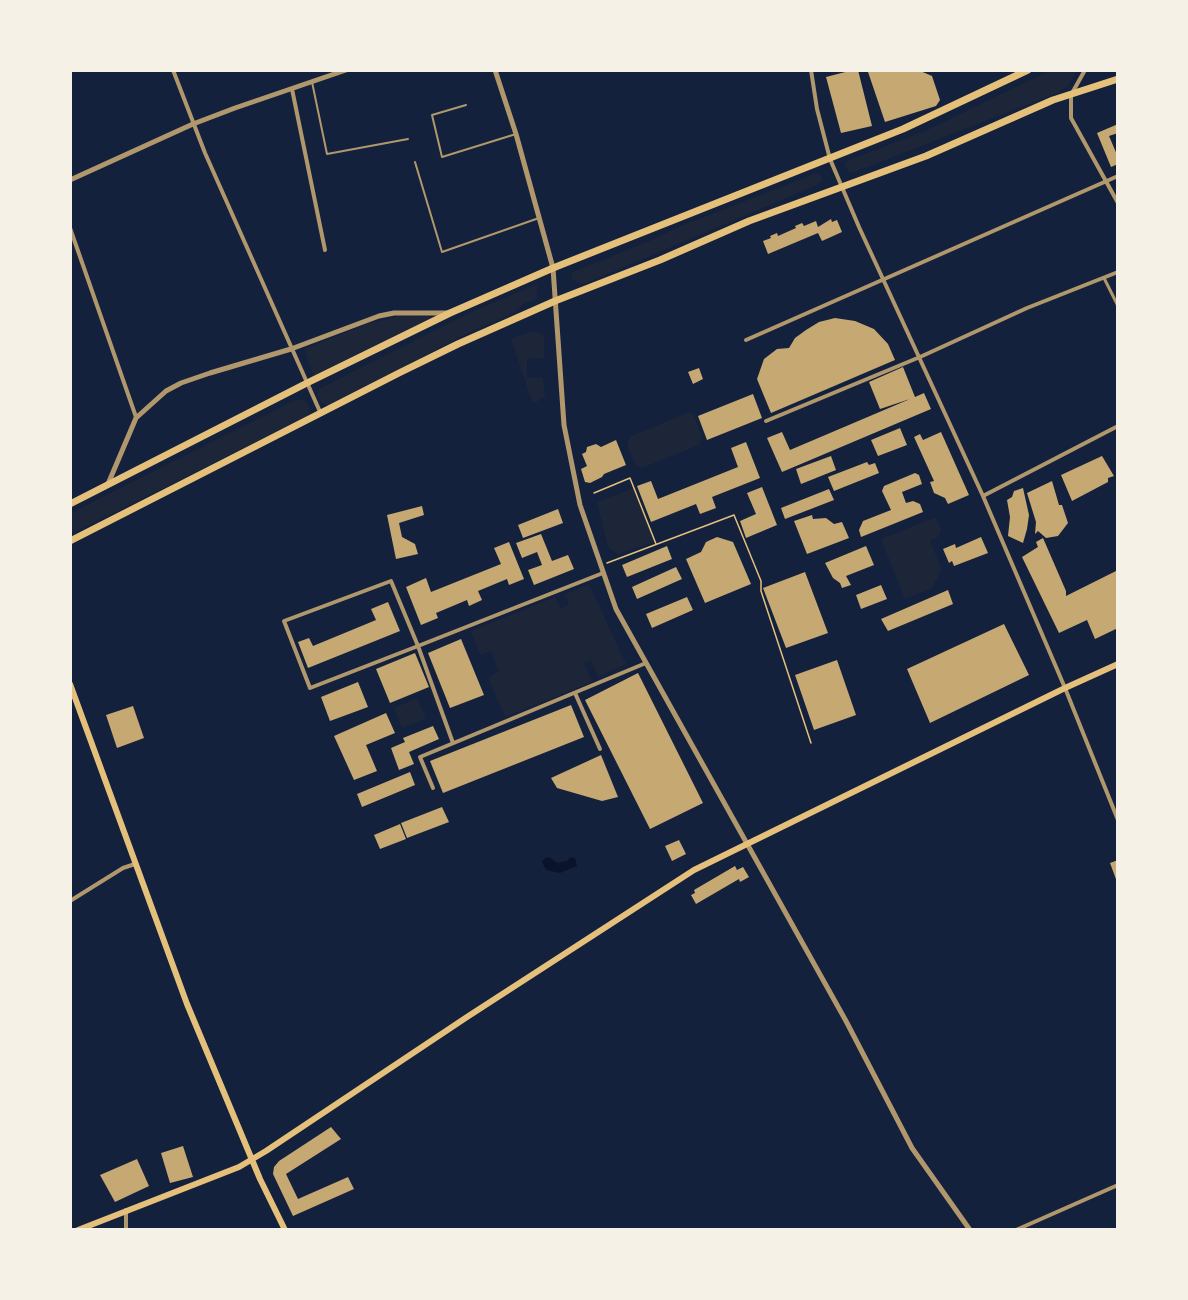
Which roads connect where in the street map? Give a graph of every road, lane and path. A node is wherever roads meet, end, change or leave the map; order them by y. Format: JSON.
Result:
{"nodes":[{"id":1,"x":173,"y":70,"type":"edge"},
{"id":2,"x":346,"y":70,"type":"edge"},
{"id":3,"x":495,"y":70,"type":"edge"},
{"id":4,"x":811,"y":70,"type":"edge"},
{"id":5,"x":1028,"y":70,"type":"edge"},
{"id":6,"x":1085,"y":70,"type":"edge"},
{"id":7,"x":334,"y":72,"type":"edge"},
{"id":8,"x":1118,"y":79,"type":"edge"},
{"id":9,"x":312,"y":82,"type":"junction"},
{"id":10,"x":292,"y":89,"type":"junction"},
{"id":11,"x":1071,"y":95,"type":"junction"},
{"id":12,"x":466,"y":105,"type":"dead end"},
{"id":13,"x":193,"y":124,"type":"junction"},
{"id":14,"x":516,"y":134,"type":"junction"},
{"id":15,"x":408,"y":140,"type":"dead end"},
{"id":16,"x":830,"y":159,"type":"junction"},
{"id":17,"x":415,"y":162,"type":"dead end"},
{"id":18,"x":1118,"y":176,"type":"edge"},
{"id":19,"x":70,"y":180,"type":"edge"},
{"id":20,"x":1105,"y":180,"type":"junction"},
{"id":21,"x":842,"y":188,"type":"junction"},
{"id":22,"x":1118,"y":204,"type":"edge"},
{"id":23,"x":539,"y":218,"type":"junction"},
{"id":24,"x":70,"y":228,"type":"edge"},
{"id":25,"x":325,"y":250,"type":"dead end"},
{"id":26,"x":553,"y":268,"type":"junction"},
{"id":27,"x":1118,"y":272,"type":"edge"},
{"id":28,"x":1104,"y":278,"type":"junction"},
{"id":29,"x":884,"y":279,"type":"junction"},
{"id":30,"x":555,"y":301,"type":"junction"},
{"id":31,"x":1118,"y":306,"type":"edge"},
{"id":32,"x":450,"y":314,"type":"junction"},
{"id":33,"x":746,"y":340,"type":"dead end"},
{"id":34,"x":291,"y":349,"type":"junction"},
{"id":35,"x":920,"y":357,"type":"junction"},
{"id":36,"x":307,"y":383,"type":"junction"},
{"id":37,"x":321,"y":414,"type":"junction"},
{"id":38,"x":136,"y":418,"type":"junction"},
{"id":39,"x":766,"y":421,"type":"dead end"},
{"id":40,"x":1118,"y":426,"type":"edge"},
{"id":41,"x":108,"y":485,"type":"junction"},
{"id":42,"x":594,"y":493,"type":"dead end"},
{"id":43,"x":983,"y":496,"type":"junction"},
{"id":44,"x":70,"y":504,"type":"edge"},
{"id":45,"x":70,"y":542,"type":"edge"},
{"id":46,"x":656,"y":545,"type":"junction"},
{"id":47,"x":601,"y":566,"type":"junction"},
{"id":48,"x":603,"y":573,"type":"junction"},
{"id":49,"x":417,"y":646,"type":"junction"},
{"id":50,"x":645,"y":663,"type":"junction"},
{"id":51,"x":1118,"y":664,"type":"edge"},
{"id":52,"x":70,"y":684,"type":"edge"},
{"id":53,"x":1065,"y":688,"type":"junction"},
{"id":54,"x":575,"y":693,"type":"junction"},
{"id":55,"x":811,"y":742,"type":"dead end"},
{"id":56,"x":453,"y":743,"type":"junction"},
{"id":57,"x":600,"y":750,"type":"dead end"},
{"id":58,"x":433,"y":788,"type":"dead end"},
{"id":59,"x":1118,"y":820,"type":"edge"},
{"id":60,"x":747,"y":844,"type":"junction"},
{"id":61,"x":135,"y":864,"type":"junction"},
{"id":62,"x":70,"y":901,"type":"edge"},
{"id":63,"x":252,"y":1160,"type":"junction"},
{"id":64,"x":1118,"y":1185,"type":"edge"},
{"id":65,"x":126,"y":1210,"type":"junction"},
{"id":66,"x":78,"y":1230,"type":"edge"},
{"id":67,"x":126,"y":1230,"type":"edge"},
{"id":68,"x":285,"y":1230,"type":"edge"},
{"id":69,"x":970,"y":1230,"type":"edge"},
{"id":70,"x":1016,"y":1230,"type":"edge"}],
"edges":[{"from":1,"to":13,"type":"street"},
{"from":2,"to":7,"type":"street"},
{"from":3,"to":14,"type":"street"},
{"from":4,"to":16,"type":"street"},
{"from":5,"to":16,"type":"main road"},
{"from":6,"to":11,"type":"street"},
{"from":7,"to":9,"type":"street"},
{"from":8,"to":11,"type":"main road"},
{"from":9,"to":10,"type":"street"},
{"from":9,"to":15,"type":"lane"},
{"from":10,"to":13,"type":"street"},
{"from":10,"to":25,"type":"street"},
{"from":11,"to":20,"type":"street"},
{"from":11,"to":21,"type":"main road"},
{"from":12,"to":14,"type":"lane"},
{"from":13,"to":19,"type":"street"},
{"from":13,"to":34,"type":"street"},
{"from":14,"to":23,"type":"street"},
{"from":16,"to":21,"type":"street"},
{"from":16,"to":26,"type":"main road"},
{"from":17,"to":23,"type":"lane"},
{"from":18,"to":20,"type":"street"},
{"from":20,"to":22,"type":"street"},
{"from":20,"to":29,"type":"street"},
{"from":21,"to":29,"type":"street"},
{"from":21,"to":30,"type":"main road"},
{"from":23,"to":26,"type":"street"},
{"from":24,"to":38,"type":"street"},
{"from":26,"to":30,"type":"street"},
{"from":26,"to":32,"type":"main road"},
{"from":27,"to":28,"type":"street"},
{"from":28,"to":31,"type":"street"},
{"from":28,"to":35,"type":"street"},
{"from":29,"to":33,"type":"street"},
{"from":29,"to":35,"type":"street"},
{"from":30,"to":37,"type":"main road"},
{"from":30,"to":47,"type":"street"},
{"from":32,"to":34,"type":"street"},
{"from":32,"to":36,"type":"main road"},
{"from":34,"to":36,"type":"street"},
{"from":34,"to":38,"type":"street"},
{"from":35,"to":39,"type":"street"},
{"from":35,"to":43,"type":"street"},
{"from":36,"to":37,"type":"street"},
{"from":36,"to":41,"type":"main road"},
{"from":37,"to":45,"type":"main road"},
{"from":38,"to":41,"type":"street"},
{"from":40,"to":43,"type":"street"},
{"from":41,"to":44,"type":"main road"},
{"from":42,"to":46,"type":"path"},
{"from":43,"to":53,"type":"street"},
{"from":46,"to":47,"type":"path"},
{"from":46,"to":55,"type":"path"},
{"from":47,"to":48,"type":"street"},
{"from":48,"to":49,"type":"street"},
{"from":48,"to":50,"type":"street"},
{"from":49,"to":49,"type":"street"},
{"from":49,"to":56,"type":"street"},
{"from":50,"to":54,"type":"street"},
{"from":50,"to":60,"type":"street"},
{"from":51,"to":53,"type":"main road"},
{"from":52,"to":61,"type":"main road"},
{"from":53,"to":59,"type":"street"},
{"from":53,"to":60,"type":"main road"},
{"from":54,"to":56,"type":"street"},
{"from":54,"to":57,"type":"street"},
{"from":56,"to":58,"type":"street"},
{"from":60,"to":63,"type":"main road"},
{"from":60,"to":69,"type":"street"},
{"from":61,"to":62,"type":"street"},
{"from":61,"to":63,"type":"main road"},
{"from":63,"to":65,"type":"main road"},
{"from":63,"to":68,"type":"main road"},
{"from":64,"to":70,"type":"street"},
{"from":65,"to":66,"type":"main road"},
{"from":65,"to":67,"type":"street"}]}
